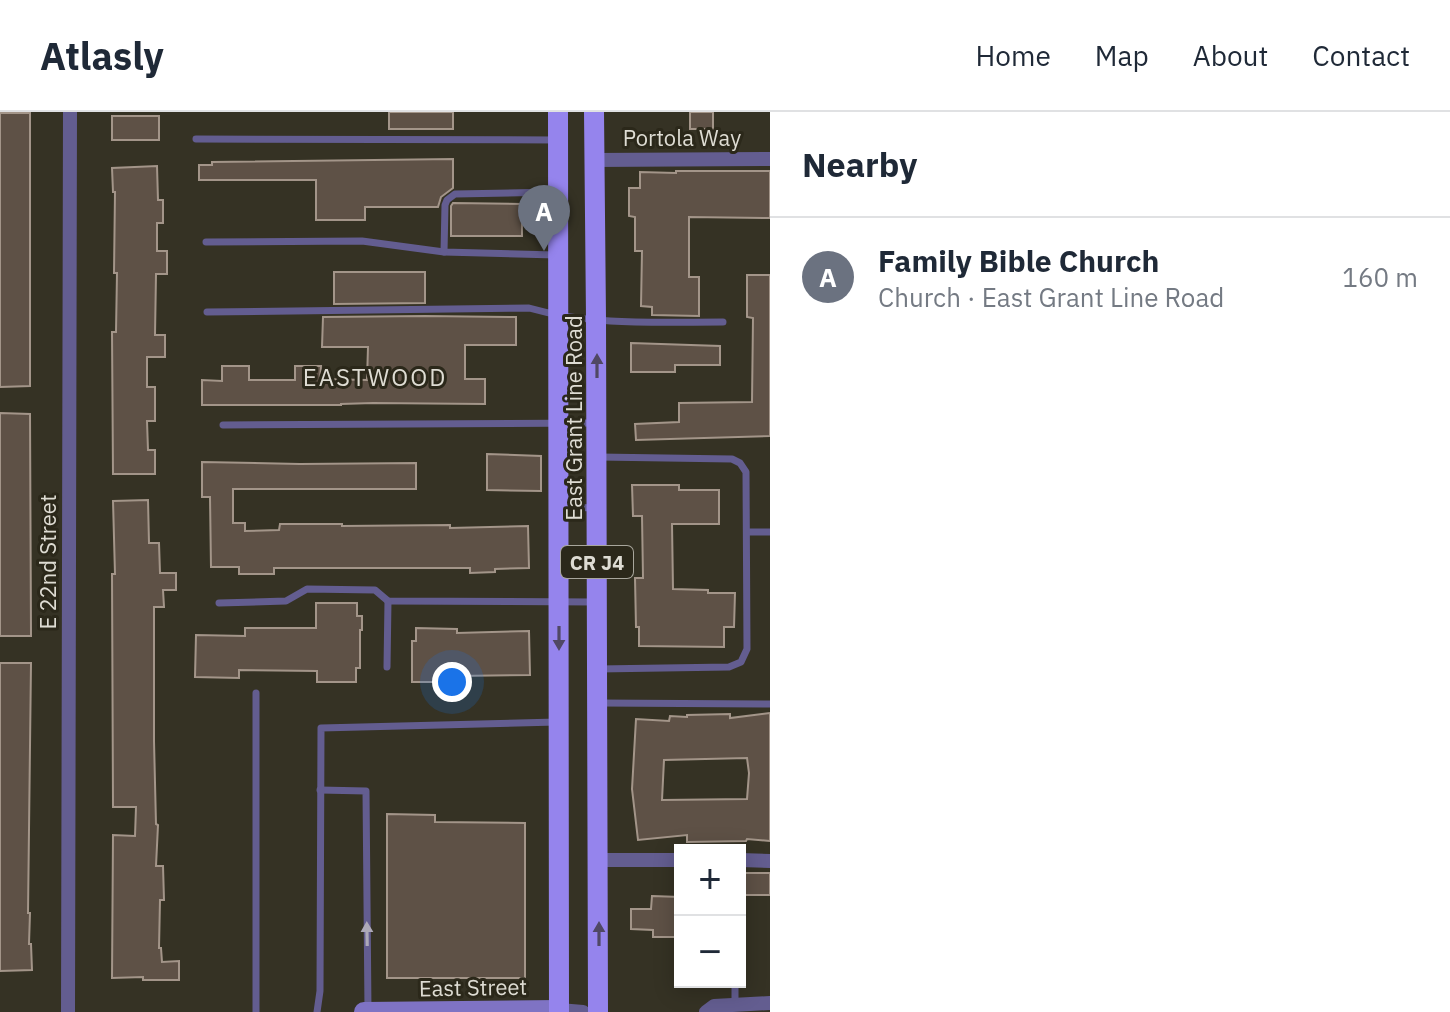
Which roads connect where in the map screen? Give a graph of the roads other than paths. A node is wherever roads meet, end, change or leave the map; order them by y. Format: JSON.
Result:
{"nodes":[{"id":1,"x":70,"y":112,"type":"edge"},
{"id":2,"x":558,"y":112,"type":"edge"},
{"id":3,"x":594,"y":112,"type":"edge"},
{"id":4,"x":196,"y":139,"type":"dead end"},
{"id":5,"x":558,"y":140,"type":"junction"},
{"id":6,"x":770,"y":159,"type":"edge"},
{"id":7,"x":594,"y":160,"type":"junction"},
{"id":8,"x":558,"y":192,"type":"junction"},
{"id":9,"x":206,"y":242,"type":"dead end"},
{"id":10,"x":444,"y":252,"type":"junction"},
{"id":11,"x":558,"y":255,"type":"junction"},
{"id":12,"x":207,"y":312,"type":"dead end"},
{"id":13,"x":558,"y":316,"type":"junction"},
{"id":14,"x":596,"y":319,"type":"junction"},
{"id":15,"x":723,"y":322,"type":"dead end"},
{"id":16,"x":558,"y":423,"type":"junction"},
{"id":17,"x":597,"y":423,"type":"junction"},
{"id":18,"x":223,"y":425,"type":"dead end"},
{"id":19,"x":597,"y":457,"type":"junction"},
{"id":20,"x":559,"y":507,"type":"junction"},
{"id":21,"x":597,"y":508,"type":"junction"},
{"id":22,"x":747,"y":532,"type":"junction"},
{"id":23,"x":770,"y":532,"type":"edge"},
{"id":24,"x":388,"y":601,"type":"junction"},
{"id":25,"x":559,"y":601,"type":"junction"},
{"id":26,"x":597,"y":602,"type":"junction"},
{"id":27,"x":219,"y":603,"type":"dead end"},
{"id":28,"x":387,"y":667,"type":"dead end"},
{"id":29,"x":598,"y":669,"type":"junction"},
{"id":30,"x":256,"y":693,"type":"dead end"},
{"id":31,"x":598,"y":703,"type":"junction"},
{"id":32,"x":770,"y":704,"type":"edge"},
{"id":33,"x":559,"y":722,"type":"junction"},
{"id":34,"x":320,"y":790,"type":"junction"},
{"id":35,"x":599,"y":860,"type":"junction"},
{"id":36,"x":674,"y":860,"type":"edge"},
{"id":37,"x":746,"y":860,"type":"edge"},
{"id":38,"x":770,"y":861,"type":"edge"},
{"id":39,"x":735,"y":988,"type":"edge"},
{"id":40,"x":770,"y":1003,"type":"edge"},
{"id":41,"x":735,"y":1004,"type":"junction"},
{"id":42,"x":559,"y":1011,"type":"edge"},
{"id":43,"x":68,"y":1012,"type":"edge"},
{"id":44,"x":256,"y":1012,"type":"edge"},
{"id":45,"x":317,"y":1012,"type":"edge"},
{"id":46,"x":366,"y":1012,"type":"edge"},
{"id":47,"x":583,"y":1012,"type":"edge"},
{"id":48,"x":598,"y":1012,"type":"edge"},
{"id":49,"x":706,"y":1012,"type":"edge"}],
"edges":[{"from":1,"to":43,"type":"street","name":"E 22nd Street"},
{"from":2,"to":5,"type":"main road","name":"East Grant Line Road","number":"CR J4"},
{"from":3,"to":7,"type":"main road","name":"East Grant Line Road","number":"CR J4"},
{"from":4,"to":5,"type":"lane"},
{"from":5,"to":8,"type":"main road","name":"East Grant Line Road","number":"CR J4"},
{"from":6,"to":7,"type":"street","name":"Portola Way"},
{"from":7,"to":14,"type":"main road","name":"East Grant Line Road","number":"CR J4"},
{"from":8,"to":10,"type":"lane"},
{"from":8,"to":11,"type":"main road","name":"East Grant Line Road","number":"CR J4"},
{"from":9,"to":10,"type":"lane"},
{"from":10,"to":11,"type":"lane"},
{"from":11,"to":13,"type":"main road","name":"East Grant Line Road","number":"CR J4"},
{"from":12,"to":13,"type":"lane"},
{"from":13,"to":14,"type":"lane"},
{"from":13,"to":16,"type":"main road","name":"East Grant Line Road","number":"CR J4"},
{"from":14,"to":15,"type":"lane"},
{"from":17,"to":14,"type":"main road","name":"East Grant Line Road","number":"CR J4","one_way":true},
{"from":16,"to":17,"type":"lane"},
{"from":16,"to":18,"type":"lane"},
{"from":16,"to":20,"type":"main road","name":"East Grant Line Road","number":"CR J4"},
{"from":17,"to":19,"type":"main road","name":"East Grant Line Road","number":"CR J4"},
{"from":19,"to":21,"type":"main road","name":"East Grant Line Road","number":"CR J4"},
{"from":19,"to":22,"type":"lane"},
{"from":20,"to":21,"type":"lane"},
{"from":20,"to":25,"type":"main road","name":"East Grant Line Road","number":"CR J4"},
{"from":21,"to":26,"type":"main road","name":"East Grant Line Road","number":"CR J4"},
{"from":22,"to":23,"type":"lane"},
{"from":22,"to":29,"type":"lane"},
{"from":24,"to":25,"type":"lane"},
{"from":24,"to":27,"type":"lane"},
{"from":24,"to":28,"type":"lane"},
{"from":25,"to":26,"type":"lane"},
{"from":25,"to":33,"type":"main road","name":"East Grant Line Road","number":"CR J4","one_way":true},
{"from":26,"to":29,"type":"main road","name":"East Grant Line Road","number":"CR J4"},
{"from":29,"to":31,"type":"main road","name":"East Grant Line Road","number":"CR J4"},
{"from":30,"to":44,"type":"lane"},
{"from":31,"to":32,"type":"lane"},
{"from":31,"to":35,"type":"main road","name":"East Grant Line Road","number":"CR J4"},
{"from":33,"to":34,"type":"lane"},
{"from":33,"to":42,"type":"main road","name":"East Grant Line Road","number":"CR J4"},
{"from":34,"to":45,"type":"lane"},
{"from":46,"to":34,"type":"lane","one_way":true},
{"from":35,"to":36,"type":"street"},
{"from":48,"to":35,"type":"main road","name":"East Grant Line Road","number":"CR J4","one_way":true},
{"from":37,"to":38,"type":"street"},
{"from":39,"to":41,"type":"lane"},
{"from":40,"to":41,"type":"street"},
{"from":41,"to":49,"type":"street"},
{"from":42,"to":46,"type":"street","name":"East Street"},
{"from":42,"to":47,"type":"street","name":"East Street"}]}
